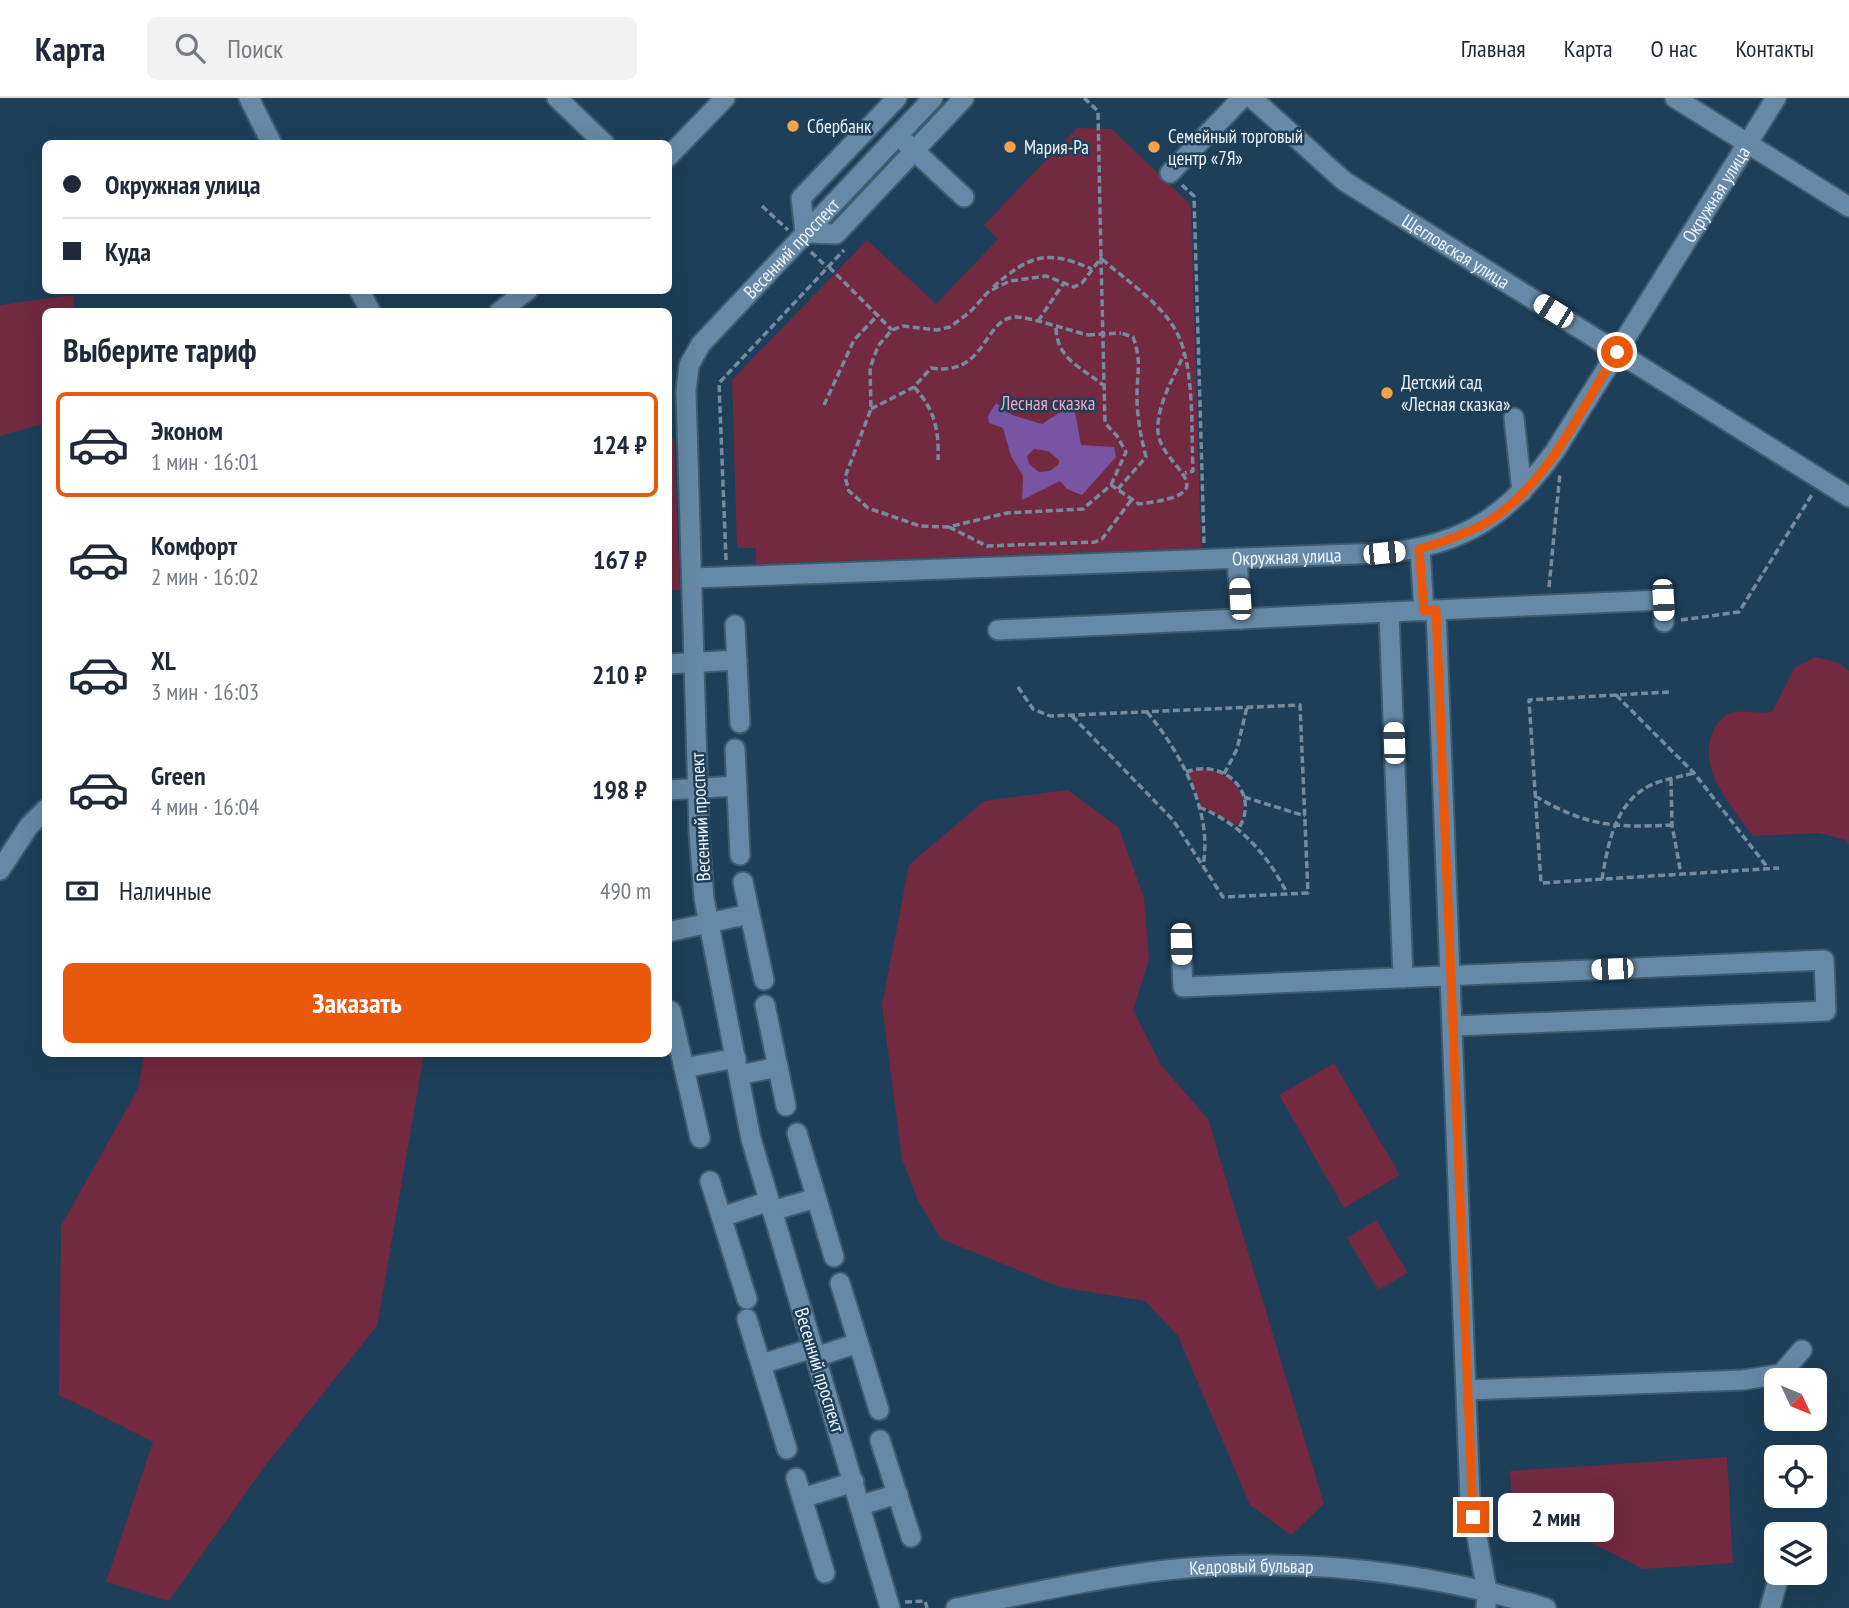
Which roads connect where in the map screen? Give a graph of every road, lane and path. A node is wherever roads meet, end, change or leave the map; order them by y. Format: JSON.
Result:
{"nodes":[{"id":1,"x":249,"y":98,"type":"edge"},
{"id":2,"x":557,"y":98,"type":"edge"},
{"id":3,"x":725,"y":98,"type":"edge"},
{"id":4,"x":897,"y":98,"type":"edge"},
{"id":5,"x":933,"y":98,"type":"edge"},
{"id":6,"x":1084,"y":98,"type":"edge"},
{"id":7,"x":1242,"y":98,"type":"edge"},
{"id":8,"x":1252,"y":98,"type":"edge"},
{"id":9,"x":1675,"y":98,"type":"edge"},
{"id":10,"x":1776,"y":98,"type":"edge"},
{"id":11,"x":962,"y":99,"type":"edge"},
{"id":12,"x":878,"y":117,"type":"junction"},
{"id":13,"x":897,"y":136,"type":"junction"},
{"id":14,"x":270,"y":140,"type":"edge"},
{"id":15,"x":601,"y":140,"type":"edge"},
{"id":16,"x":1748,"y":144,"type":"junction"},
{"id":17,"x":914,"y":151,"type":"junction"},
{"id":18,"x":672,"y":154,"type":"edge"},
{"id":19,"x":834,"y":164,"type":"junction"},
{"id":20,"x":1170,"y":173,"type":"joint"},
{"id":21,"x":854,"y":182,"type":"junction"},
{"id":22,"x":872,"y":196,"type":"junction"},
{"id":23,"x":964,"y":197,"type":"dead end"},
{"id":24,"x":1849,"y":207,"type":"edge"},
{"id":25,"x":805,"y":233,"type":"junction"},
{"id":26,"x":846,"y":247,"type":"dead end"},
{"id":27,"x":1101,"y":258,"type":"junction"},
{"id":28,"x":829,"y":266,"type":"junction"},
{"id":29,"x":1092,"y":269,"type":"junction"},
{"id":30,"x":1063,"y":284,"type":"junction"},
{"id":31,"x":989,"y":291,"type":"junction"},
{"id":32,"x":523,"y":294,"type":"edge"},
{"id":33,"x":504,"y":308,"type":"edge"},
{"id":34,"x":879,"y":314,"type":"junction"},
{"id":35,"x":1038,"y":321,"type":"junction"},
{"id":36,"x":1056,"y":328,"type":"junction"},
{"id":37,"x":892,"y":330,"type":"junction"},
{"id":38,"x":1617,"y":352,"type":"junction"},
{"id":39,"x":1184,"y":354,"type":"junction"},
{"id":40,"x":1103,"y":385,"type":"junction"},
{"id":41,"x":914,"y":387,"type":"junction"},
{"id":42,"x":824,"y":405,"type":"dead end"},
{"id":43,"x":871,"y":409,"type":"junction"},
{"id":44,"x":1514,"y":418,"type":"dead end"},
{"id":45,"x":938,"y":460,"type":"dead end"},
{"id":46,"x":1561,"y":470,"type":"dead end"},
{"id":47,"x":1185,"y":473,"type":"junction"},
{"id":48,"x":1822,"y":480,"type":"junction"},
{"id":49,"x":1111,"y":485,"type":"junction"},
{"id":50,"x":1118,"y":489,"type":"junction"},
{"id":51,"x":1522,"y":492,"type":"junction"},
{"id":52,"x":1849,"y":497,"type":"edge"},
{"id":53,"x":1132,"y":499,"type":"junction"},
{"id":54,"x":948,"y":527,"type":"junction"},
{"id":55,"x":1419,"y":549,"type":"junction"},
{"id":56,"x":1237,"y":558,"type":"junction"},
{"id":57,"x":1204,"y":559,"type":"junction"},
{"id":58,"x":726,"y":577,"type":"junction"},
{"id":59,"x":692,"y":579,"type":"junction"},
{"id":60,"x":1548,"y":605,"type":"junction"},
{"id":61,"x":1430,"y":610,"type":"junction"},
{"id":62,"x":1389,"y":612,"type":"junction"},
{"id":63,"x":1241,"y":619,"type":"junction"},
{"id":64,"x":1664,"y":622,"type":"joint"},
{"id":65,"x":735,"y":625,"type":"dead end"},
{"id":66,"x":998,"y":630,"type":"dead end"},
{"id":67,"x":737,"y":660,"type":"junction"},
{"id":68,"x":694,"y":663,"type":"junction"},
{"id":69,"x":672,"y":664,"type":"edge"},
{"id":70,"x":1018,"y":687,"type":"dead end"},
{"id":71,"x":1669,"y":692,"type":"dead end"},
{"id":72,"x":1616,"y":695,"type":"junction"},
{"id":73,"x":1247,"y":707,"type":"junction"},
{"id":74,"x":1147,"y":712,"type":"junction"},
{"id":75,"x":1071,"y":715,"type":"junction"},
{"id":76,"x":740,"y":723,"type":"dead end"},
{"id":77,"x":735,"y":750,"type":"dead end"},
{"id":78,"x":1186,"y":772,"type":"junction"},
{"id":79,"x":1224,"y":773,"type":"junction"},
{"id":80,"x":1694,"y":773,"type":"junction"},
{"id":81,"x":1671,"y":779,"type":"junction"},
{"id":82,"x":737,"y":786,"type":"junction"},
{"id":83,"x":698,"y":788,"type":"junction"},
{"id":84,"x":672,"y":790,"type":"edge"},
{"id":85,"x":1535,"y":796,"type":"junction"},
{"id":86,"x":1243,"y":797,"type":"junction"},
{"id":87,"x":1199,"y":807,"type":"junction"},
{"id":88,"x":42,"y":812,"type":"edge"},
{"id":89,"x":1305,"y":816,"type":"junction"},
{"id":90,"x":1614,"y":825,"type":"junction"},
{"id":91,"x":1672,"y":825,"type":"junction"},
{"id":92,"x":1239,"y":828,"type":"junction"},
{"id":93,"x":740,"y":855,"type":"dead end"},
{"id":94,"x":1203,"y":866,"type":"junction"},
{"id":95,"x":1768,"y":868,"type":"junction"},
{"id":96,"x":1779,"y":868,"type":"dead end"},
{"id":97,"x":0,"y":870,"type":"edge"},
{"id":98,"x":1681,"y":874,"type":"junction"},
{"id":99,"x":1602,"y":879,"type":"junction"},
{"id":100,"x":743,"y":882,"type":"dead end"},
{"id":101,"x":1287,"y":894,"type":"junction"},
{"id":102,"x":750,"y":914,"type":"junction"},
{"id":103,"x":709,"y":923,"type":"junction"},
{"id":104,"x":672,"y":931,"type":"edge"},
{"id":105,"x":1181,"y":944,"type":"dead end"},
{"id":106,"x":1452,"y":976,"type":"junction"},
{"id":107,"x":1403,"y":978,"type":"junction"},
{"id":108,"x":764,"y":980,"type":"dead end"},
{"id":109,"x":765,"y":1005,"type":"dead end"},
{"id":110,"x":672,"y":1015,"type":"edge"},
{"id":111,"x":1454,"y":1026,"type":"junction"},
{"id":112,"x":738,"y":1067,"type":"junction"},
{"id":113,"x":778,"y":1067,"type":"junction"},
{"id":114,"x":684,"y":1068,"type":"junction"},
{"id":115,"x":786,"y":1106,"type":"dead end"},
{"id":116,"x":797,"y":1133,"type":"dead end"},
{"id":117,"x":700,"y":1138,"type":"dead end"},
{"id":118,"x":710,"y":1181,"type":"dead end"},
{"id":119,"x":816,"y":1198,"type":"junction"},
{"id":120,"x":771,"y":1206,"type":"junction"},
{"id":121,"x":722,"y":1217,"type":"junction"},
{"id":122,"x":834,"y":1257,"type":"dead end"},
{"id":123,"x":840,"y":1283,"type":"dead end"},
{"id":124,"x":747,"y":1298,"type":"dead end"},
{"id":125,"x":747,"y":1319,"type":"dead end"},
{"id":126,"x":858,"y":1343,"type":"junction"},
{"id":127,"x":1802,"y":1350,"type":"dead end"},
{"id":128,"x":815,"y":1353,"type":"junction"},
{"id":129,"x":762,"y":1364,"type":"junction"},
{"id":130,"x":1468,"y":1390,"type":"junction"},
{"id":131,"x":879,"y":1409,"type":"dead end"},
{"id":132,"x":880,"y":1440,"type":"dead end"},
{"id":133,"x":788,"y":1449,"type":"dead end"},
{"id":134,"x":796,"y":1478,"type":"dead end"},
{"id":135,"x":854,"y":1482,"type":"junction"},
{"id":136,"x":898,"y":1494,"type":"junction"},
{"id":137,"x":802,"y":1498,"type":"junction"},
{"id":138,"x":861,"y":1506,"type":"junction"},
{"id":139,"x":911,"y":1537,"type":"dead end"},
{"id":140,"x":825,"y":1573,"type":"dead end"},
{"id":141,"x":1777,"y":1585,"type":"edge"},
{"id":142,"x":1487,"y":1600,"type":"edge"},
{"id":143,"x":895,"y":1602,"type":"edge"},
{"id":144,"x":927,"y":1608,"type":"edge"},
{"id":145,"x":956,"y":1608,"type":"edge"},
{"id":146,"x":1546,"y":1608,"type":"edge"},
{"id":147,"x":1770,"y":1608,"type":"edge"}],
"edges":[{"from":1,"to":14,"type":"street"},
{"from":2,"to":15,"type":"street"},
{"from":3,"to":18,"type":"street"},
{"from":4,"to":12,"type":"street"},
{"from":5,"to":13,"type":"street","name":"Весенний проспект"},
{"from":6,"to":27,"type":"path"},
{"from":7,"to":20,"type":"street"},
{"from":8,"to":38,"type":"street","name":"Щегловская улица"},
{"from":9,"to":16,"type":"street"},
{"from":10,"to":16,"type":"street","name":"Окружная улица"},
{"from":11,"to":17,"type":"street"},
{"from":12,"to":13,"type":"street"},
{"from":12,"to":19,"type":"street"},
{"from":13,"to":17,"type":"street"},
{"from":13,"to":21,"type":"street","name":"Весенний проспект"},
{"from":16,"to":24,"type":"street"},
{"from":16,"to":38,"type":"street","name":"Окружная улица"},
{"from":17,"to":22,"type":"street"},
{"from":17,"to":23,"type":"street"},
{"from":19,"to":21,"type":"street"},
{"from":19,"to":25,"type":"street"},
{"from":20,"to":57,"type":"path"},
{"from":21,"to":22,"type":"street"},
{"from":21,"to":25,"type":"street","name":"Весенний проспект"},
{"from":22,"to":25,"type":"street"},
{"from":25,"to":59,"type":"street","name":"Весенний проспект"},
{"from":26,"to":28,"type":"path"},
{"from":27,"to":29,"type":"path"},
{"from":27,"to":39,"type":"path"},
{"from":27,"to":40,"type":"path"},
{"from":28,"to":34,"type":"path"},
{"from":28,"to":58,"type":"path"},
{"from":29,"to":30,"type":"path"},
{"from":29,"to":31,"type":"path"},
{"from":30,"to":31,"type":"path"},
{"from":30,"to":35,"type":"path"},
{"from":31,"to":37,"type":"path"},
{"from":32,"to":33,"type":"street"},
{"from":34,"to":37,"type":"path"},
{"from":34,"to":42,"type":"path"},
{"from":35,"to":36,"type":"path"},
{"from":35,"to":41,"type":"path"},
{"from":36,"to":40,"type":"path"},
{"from":36,"to":50,"type":"path","bridge":true},
{"from":37,"to":43,"type":"path"},
{"from":38,"to":48,"type":"street","name":"Щегловская улица"},
{"from":38,"to":51,"type":"street","name":"Окружная улица"},
{"from":39,"to":47,"type":"path"},
{"from":39,"to":47,"type":"path"},
{"from":40,"to":49,"type":"path"},
{"from":41,"to":43,"type":"path"},
{"from":41,"to":45,"type":"path"},
{"from":43,"to":54,"type":"path"},
{"from":44,"to":51,"type":"street"},
{"from":46,"to":60,"type":"path"},
{"from":47,"to":53,"type":"path"},
{"from":48,"to":52,"type":"street","name":"Щегловская улица"},
{"from":48,"to":64,"type":"path"},
{"from":49,"to":50,"type":"path"},
{"from":49,"to":54,"type":"path"},
{"from":50,"to":53,"type":"path"},
{"from":51,"to":55,"type":"street","name":"Окружная улица"},
{"from":53,"to":54,"type":"path"},
{"from":55,"to":56,"type":"street","name":"Окружная улица"},
{"from":55,"to":61,"type":"street"},
{"from":56,"to":57,"type":"street","name":"Окружная улица"},
{"from":56,"to":63,"type":"street"},
{"from":57,"to":58,"type":"street","name":"Окружная улица"},
{"from":58,"to":59,"type":"street","name":"Окружная улица"},
{"from":59,"to":68,"type":"street","name":"Весенний проспект"},
{"from":60,"to":61,"type":"street"},
{"from":60,"to":64,"type":"street"},
{"from":61,"to":62,"type":"street"},
{"from":61,"to":106,"type":"street"},
{"from":62,"to":63,"type":"street"},
{"from":62,"to":107,"type":"street"},
{"from":63,"to":66,"type":"street"},
{"from":65,"to":67,"type":"street"},
{"from":67,"to":68,"type":"street"},
{"from":67,"to":76,"type":"street"},
{"from":68,"to":69,"type":"street"},
{"from":68,"to":83,"type":"street","name":"Весенний проспект"},
{"from":70,"to":75,"type":"path"},
{"from":71,"to":72,"type":"path"},
{"from":72,"to":80,"type":"path"},
{"from":72,"to":85,"type":"path"},
{"from":73,"to":74,"type":"path"},
{"from":73,"to":79,"type":"path"},
{"from":73,"to":89,"type":"path"},
{"from":74,"to":75,"type":"path"},
{"from":74,"to":78,"type":"path"},
{"from":75,"to":94,"type":"path"},
{"from":77,"to":82,"type":"street"},
{"from":78,"to":79,"type":"path"},
{"from":78,"to":87,"type":"path"},
{"from":79,"to":86,"type":"path"},
{"from":80,"to":81,"type":"path"},
{"from":80,"to":95,"type":"path"},
{"from":81,"to":90,"type":"path"},
{"from":81,"to":91,"type":"path"},
{"from":82,"to":83,"type":"street"},
{"from":82,"to":93,"type":"street"},
{"from":83,"to":84,"type":"street"},
{"from":83,"to":103,"type":"street","name":"Весенний проспект"},
{"from":85,"to":90,"type":"path"},
{"from":85,"to":99,"type":"path"},
{"from":86,"to":89,"type":"path"},
{"from":86,"to":92,"type":"path"},
{"from":87,"to":92,"type":"path"},
{"from":87,"to":94,"type":"path"},
{"from":88,"to":97,"type":"street"},
{"from":89,"to":101,"type":"path"},
{"from":90,"to":91,"type":"path"},
{"from":90,"to":99,"type":"path"},
{"from":91,"to":98,"type":"path"},
{"from":92,"to":101,"type":"path"},
{"from":94,"to":101,"type":"path"},
{"from":95,"to":96,"type":"path"},
{"from":95,"to":98,"type":"path"},
{"from":98,"to":99,"type":"path"},
{"from":100,"to":102,"type":"street"},
{"from":102,"to":103,"type":"street"},
{"from":102,"to":108,"type":"street"},
{"from":103,"to":104,"type":"street"},
{"from":103,"to":112,"type":"street","name":"Весенний проспект"},
{"from":105,"to":107,"type":"street"},
{"from":106,"to":107,"type":"street"},
{"from":106,"to":111,"type":"street"},
{"from":106,"to":111,"type":"street"},
{"from":109,"to":113,"type":"street"},
{"from":110,"to":114,"type":"street"},
{"from":111,"to":130,"type":"street"},
{"from":112,"to":113,"type":"street"},
{"from":112,"to":114,"type":"street"},
{"from":112,"to":120,"type":"street","name":"Весенний проспект"},
{"from":113,"to":115,"type":"street"},
{"from":114,"to":117,"type":"street"},
{"from":116,"to":119,"type":"street"},
{"from":118,"to":121,"type":"street"},
{"from":119,"to":120,"type":"street"},
{"from":119,"to":122,"type":"street"},
{"from":120,"to":121,"type":"street"},
{"from":120,"to":128,"type":"street","name":"Весенний проспект"},
{"from":121,"to":124,"type":"street"},
{"from":123,"to":126,"type":"street"},
{"from":125,"to":129,"type":"street"},
{"from":126,"to":128,"type":"street"},
{"from":126,"to":131,"type":"street"},
{"from":127,"to":130,"type":"street"},
{"from":128,"to":129,"type":"street"},
{"from":128,"to":135,"type":"street","name":"Весенний проспект"},
{"from":129,"to":133,"type":"street"},
{"from":130,"to":142,"type":"street"},
{"from":132,"to":136,"type":"street"},
{"from":134,"to":137,"type":"street"},
{"from":135,"to":137,"type":"street"},
{"from":135,"to":138,"type":"street","name":"Весенний проспект"},
{"from":136,"to":138,"type":"street"},
{"from":136,"to":139,"type":"street"},
{"from":137,"to":140,"type":"street"},
{"from":138,"to":143,"type":"street","name":"Весенний проспект"},
{"from":141,"to":147,"type":"street"},
{"from":142,"to":145,"type":"street","name":"Кедровый бульвар"},
{"from":142,"to":146,"type":"street","name":"Кедровый бульвар"},
{"from":143,"to":144,"type":"path"}]}
